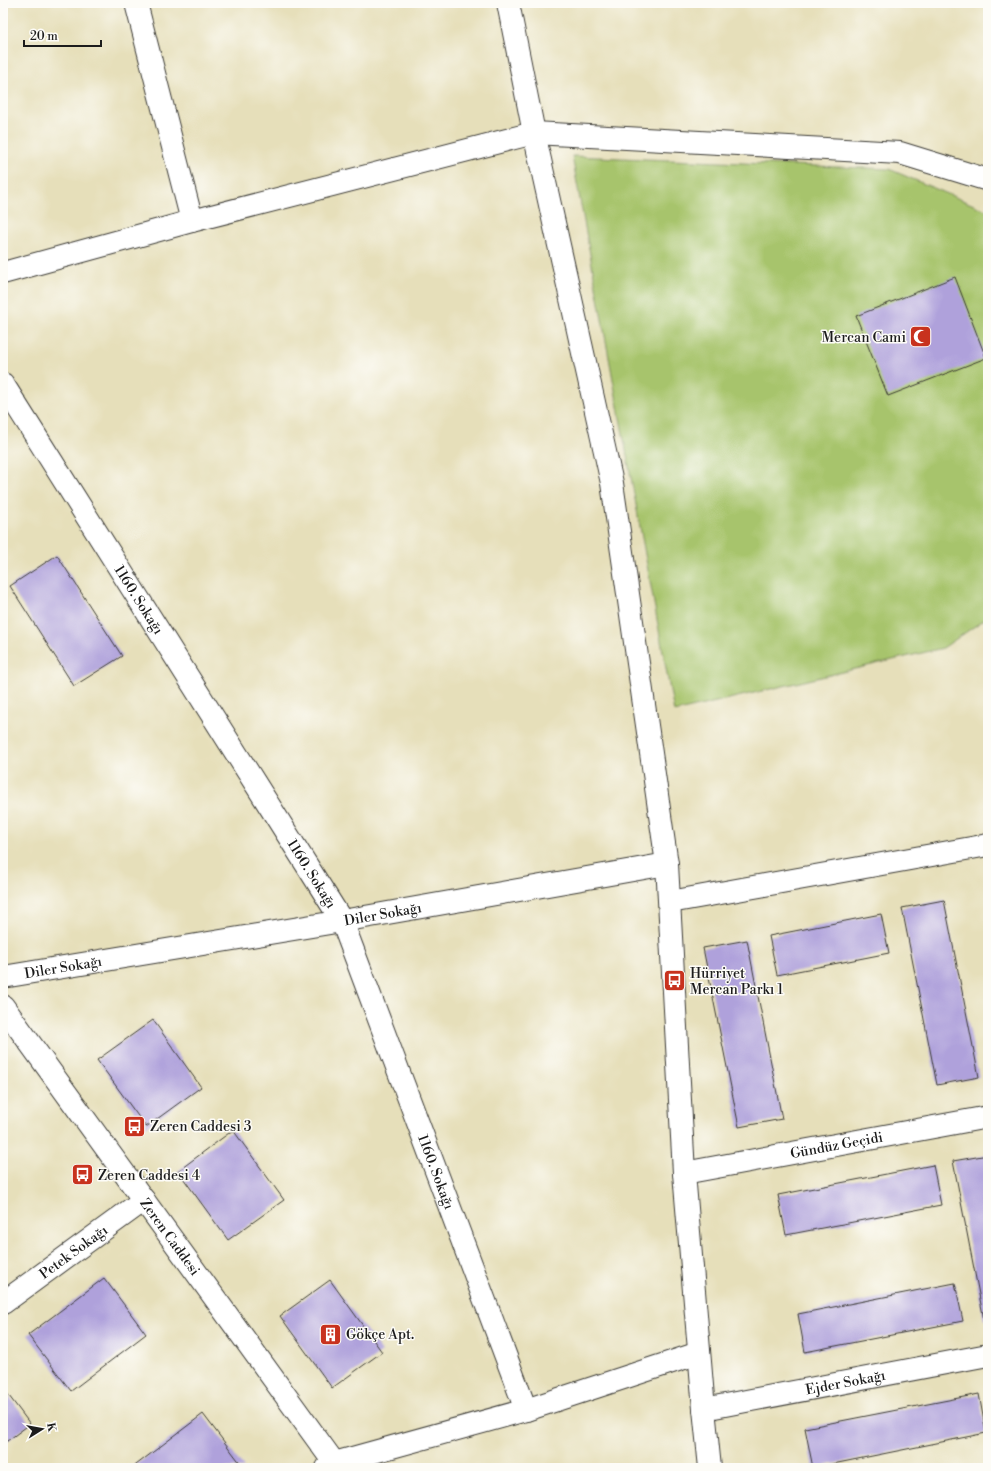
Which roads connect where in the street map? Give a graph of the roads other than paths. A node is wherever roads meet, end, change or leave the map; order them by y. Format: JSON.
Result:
{"nodes":[{"id":1,"x":136,"y":3,"type":"edge"},
{"id":2,"x":508,"y":3,"type":"edge"},
{"id":3,"x":534,"y":133,"type":"junction"},
{"id":4,"x":988,"y":180,"type":"edge"},
{"id":5,"x":192,"y":221,"type":"junction"},
{"id":6,"x":3,"y":273,"type":"edge"},
{"id":7,"x":3,"y":384,"type":"edge"},
{"id":8,"x":988,"y":845,"type":"edge"},
{"id":9,"x":667,"y":864,"type":"junction"},
{"id":10,"x":670,"y":902,"type":"junction"},
{"id":11,"x":342,"y":921,"type":"junction"},
{"id":12,"x":3,"y":977,"type":"edge"},
{"id":13,"x":3,"y":1006,"type":"edge"},
{"id":14,"x":988,"y":1116,"type":"edge"},
{"id":15,"x":684,"y":1173,"type":"junction"},
{"id":16,"x":144,"y":1200,"type":"junction"},
{"id":17,"x":3,"y":1303,"type":"edge"},
{"id":18,"x":699,"y":1353,"type":"junction"},
{"id":19,"x":988,"y":1355,"type":"edge"},
{"id":20,"x":704,"y":1409,"type":"junction"},
{"id":21,"x":526,"y":1410,"type":"junction"},
{"id":22,"x":333,"y":1466,"type":"edge"},
{"id":23,"x":710,"y":1468,"type":"edge"}],
"edges":[{"from":1,"to":5,"type":"street"},
{"from":2,"to":3,"type":"street"},
{"from":3,"to":4,"type":"street"},
{"from":3,"to":5,"type":"street"},
{"from":3,"to":9,"type":"street"},
{"from":5,"to":6,"type":"street"},
{"from":7,"to":11,"type":"street","name":"1160. Sokağı"},
{"from":8,"to":10,"type":"street"},
{"from":9,"to":10,"type":"street"},
{"from":9,"to":11,"type":"street","name":"Diler Sokağı"},
{"from":10,"to":15,"type":"street"},
{"from":11,"to":12,"type":"street","name":"Diler Sokağı"},
{"from":11,"to":21,"type":"street","name":"1160. Sokağı"},
{"from":13,"to":16,"type":"street","name":"Zeren Caddesi"},
{"from":14,"to":15,"type":"street","name":"Gündüz Geçidi"},
{"from":15,"to":18,"type":"street"},
{"from":16,"to":17,"type":"street","name":"Petek Sokağı"},
{"from":16,"to":22,"type":"street","name":"Zeren Caddesi"},
{"from":18,"to":20,"type":"street"},
{"from":18,"to":21,"type":"street"},
{"from":19,"to":20,"type":"street","name":"Ejder Sokağı"},
{"from":20,"to":23,"type":"street"},
{"from":21,"to":22,"type":"street"}]}
